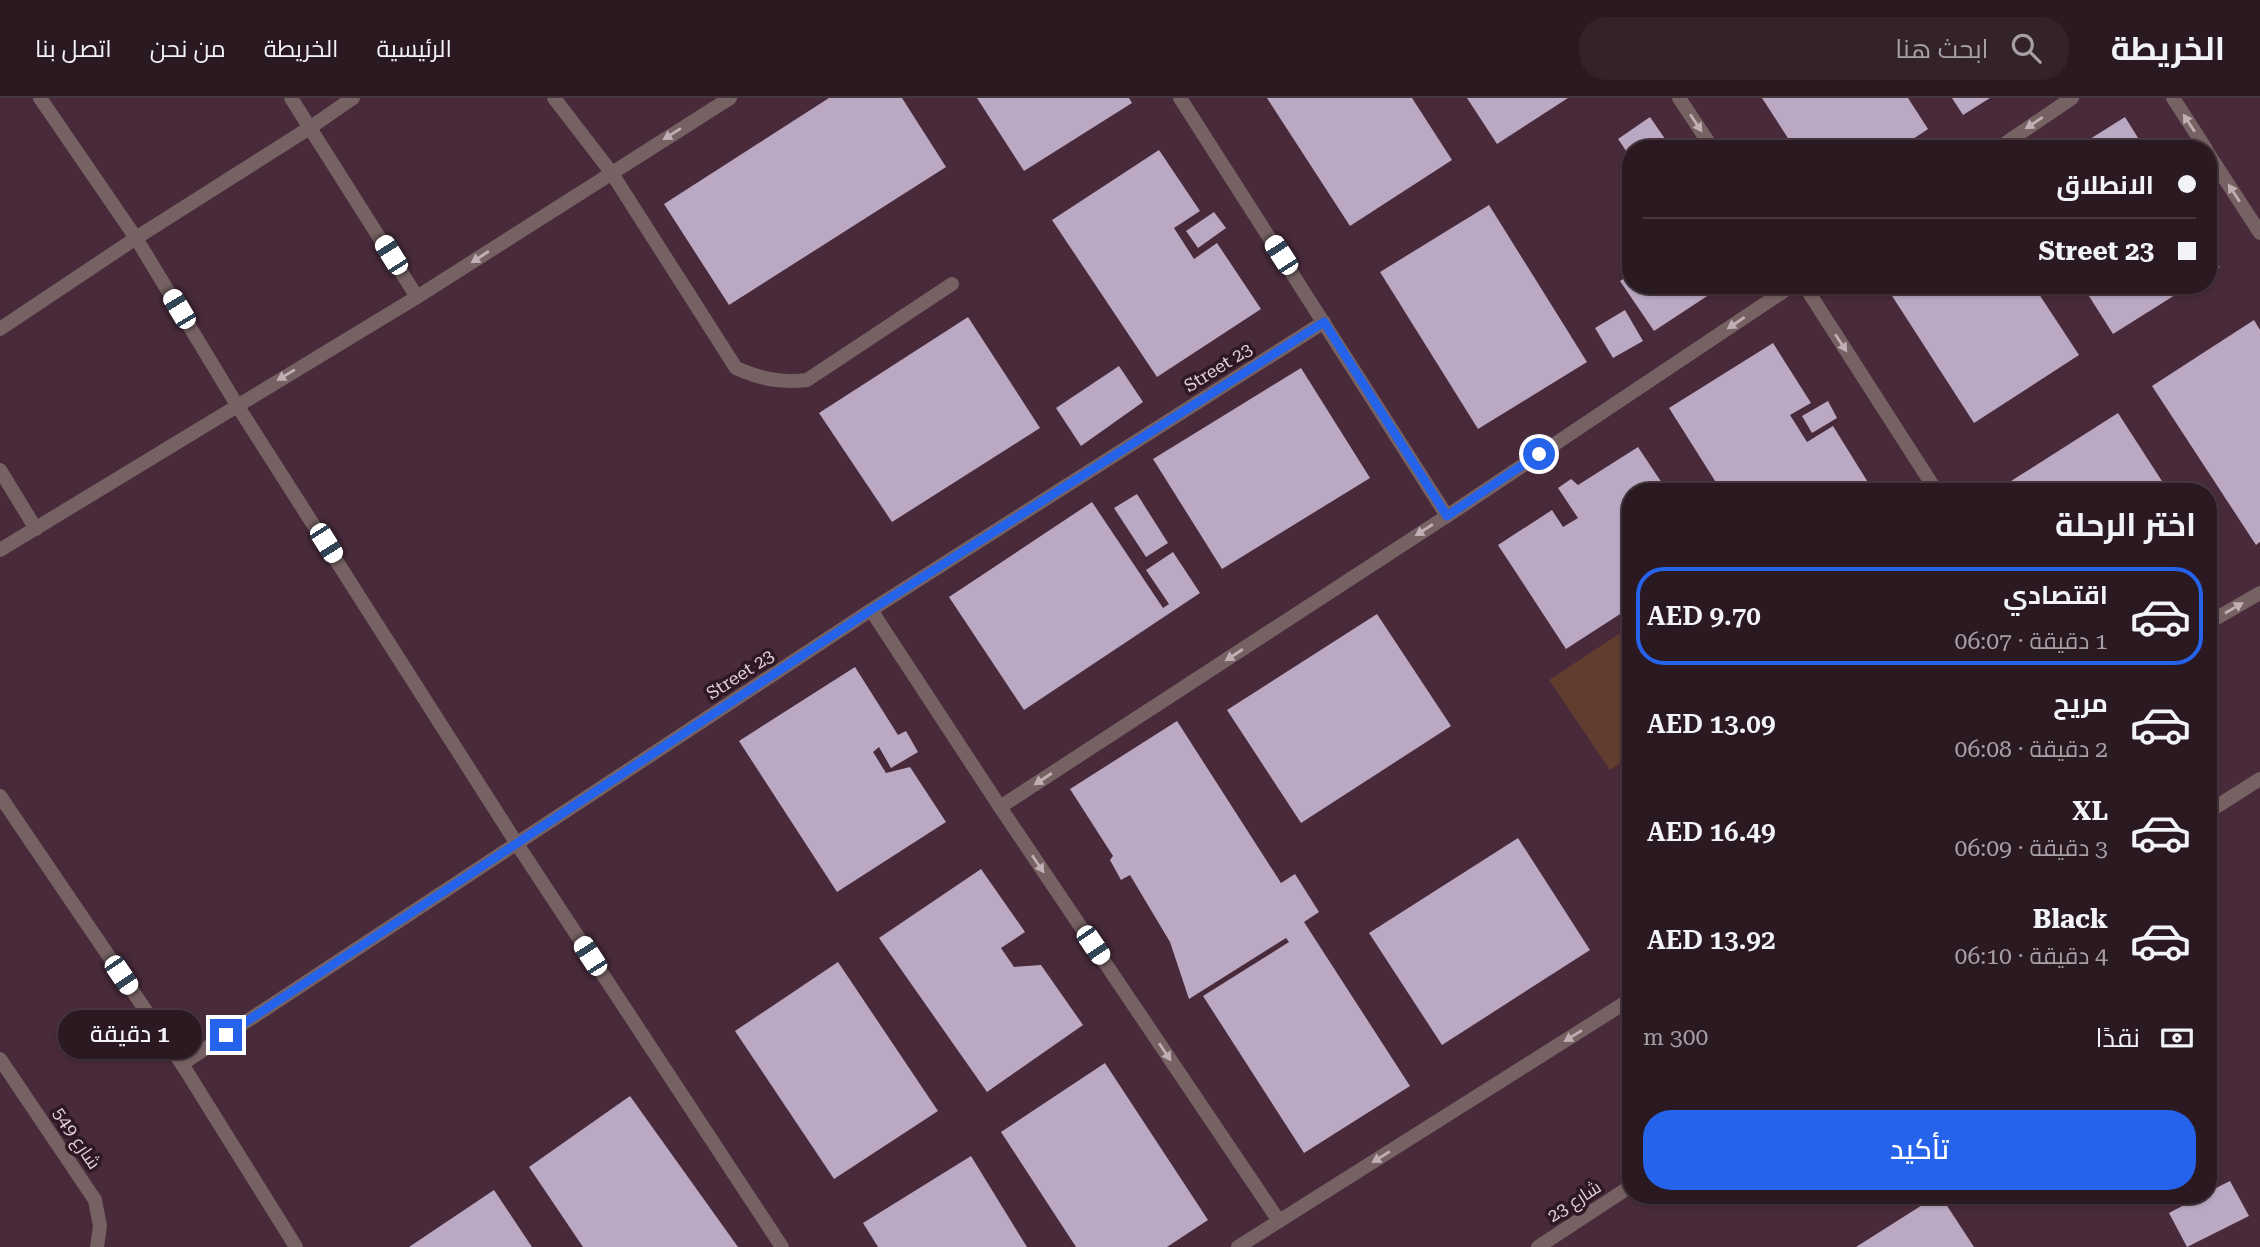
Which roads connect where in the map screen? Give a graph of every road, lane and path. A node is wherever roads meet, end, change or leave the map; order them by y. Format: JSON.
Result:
{"nodes":[{"id":1,"x":40,"y":98,"type":"edge"},
{"id":2,"x":291,"y":98,"type":"edge"},
{"id":3,"x":353,"y":98,"type":"edge"},
{"id":4,"x":554,"y":98,"type":"edge"},
{"id":5,"x":730,"y":98,"type":"edge"},
{"id":6,"x":1180,"y":98,"type":"edge"},
{"id":7,"x":1679,"y":98,"type":"edge"},
{"id":8,"x":2072,"y":98,"type":"edge"},
{"id":9,"x":2173,"y":98,"type":"edge"},
{"id":10,"x":311,"y":127,"type":"junction"},
{"id":11,"x":1707,"y":140,"type":"edge"},
{"id":12,"x":2010,"y":140,"type":"edge"},
{"id":13,"x":2200,"y":140,"type":"edge"},
{"id":14,"x":2217,"y":166,"type":"edge"},
{"id":15,"x":611,"y":172,"type":"junction"},
{"id":16,"x":2260,"y":233,"type":"edge"},
{"id":17,"x":136,"y":238,"type":"junction"},
{"id":18,"x":952,"y":285,"type":"dead end"},
{"id":19,"x":1780,"y":294,"type":"edge"},
{"id":20,"x":1810,"y":294,"type":"edge"},
{"id":21,"x":417,"y":298,"type":"junction"},
{"id":22,"x":1324,"y":322,"type":"junction"},
{"id":23,"x":0,"y":329,"type":"edge"},
{"id":24,"x":237,"y":405,"type":"junction"},
{"id":25,"x":0,"y":470,"type":"edge"},
{"id":26,"x":1931,"y":483,"type":"edge"},
{"id":27,"x":1447,"y":516,"type":"junction"},
{"id":28,"x":36,"y":528,"type":"junction"},
{"id":29,"x":0,"y":550,"type":"edge"},
{"id":30,"x":2260,"y":593,"type":"edge"},
{"id":31,"x":871,"y":610,"type":"junction"},
{"id":32,"x":2217,"y":618,"type":"edge"},
{"id":33,"x":2260,"y":779,"type":"edge"},
{"id":34,"x":0,"y":796,"type":"edge"},
{"id":35,"x":2217,"y":806,"type":"edge"},
{"id":36,"x":1000,"y":807,"type":"junction"},
{"id":37,"x":517,"y":844,"type":"junction"},
{"id":38,"x":1622,"y":1005,"type":"edge"},
{"id":39,"x":0,"y":1059,"type":"edge"},
{"id":40,"x":182,"y":1064,"type":"junction"},
{"id":41,"x":1622,"y":1192,"type":"edge"},
{"id":42,"x":1279,"y":1221,"type":"junction"},
{"id":43,"x":97,"y":1247,"type":"edge"},
{"id":44,"x":296,"y":1247,"type":"edge"},
{"id":45,"x":782,"y":1247,"type":"edge"},
{"id":46,"x":1238,"y":1247,"type":"edge"},
{"id":47,"x":1538,"y":1247,"type":"edge"}],
"edges":[{"from":1,"to":17,"type":"street"},
{"from":2,"to":10,"type":"street"},
{"from":3,"to":10,"type":"street"},
{"from":4,"to":15,"type":"street"},
{"from":5,"to":15,"type":"street","one_way":true},
{"from":6,"to":22,"type":"street"},
{"from":7,"to":11,"type":"street","one_way":true},
{"from":8,"to":12,"type":"street","one_way":true},
{"from":13,"to":9,"type":"street","one_way":true},
{"from":10,"to":17,"type":"street"},
{"from":10,"to":21,"type":"street"},
{"from":16,"to":14,"type":"street","one_way":true},
{"from":15,"to":18,"type":"street"},
{"from":15,"to":21,"type":"street","one_way":true},
{"from":17,"to":23,"type":"street"},
{"from":17,"to":24,"type":"street"},
{"from":19,"to":27,"type":"street","one_way":true},
{"from":20,"to":26,"type":"street","one_way":true},
{"from":21,"to":24,"type":"street","one_way":true},
{"from":22,"to":27,"type":"street"},
{"from":22,"to":31,"type":"street","name":"Street 23"},
{"from":24,"to":28,"type":"street"},
{"from":24,"to":37,"type":"street"},
{"from":25,"to":28,"type":"street"},
{"from":27,"to":36,"type":"street","one_way":true},
{"from":28,"to":29,"type":"street"},
{"from":32,"to":30,"type":"street","one_way":true},
{"from":31,"to":36,"type":"street"},
{"from":31,"to":37,"type":"street","name":"Street 23"},
{"from":33,"to":35,"type":"street"},
{"from":34,"to":40,"type":"street"},
{"from":36,"to":42,"type":"street","one_way":true},
{"from":37,"to":40,"type":"street","name":"Street 23"},
{"from":37,"to":45,"type":"street"},
{"from":38,"to":42,"type":"street","one_way":true},
{"from":39,"to":43,"type":"street","name":"شارع 549"},
{"from":40,"to":44,"type":"street"},
{"from":41,"to":47,"type":"street","name":"شارع 23"},
{"from":42,"to":46,"type":"street"}]}
